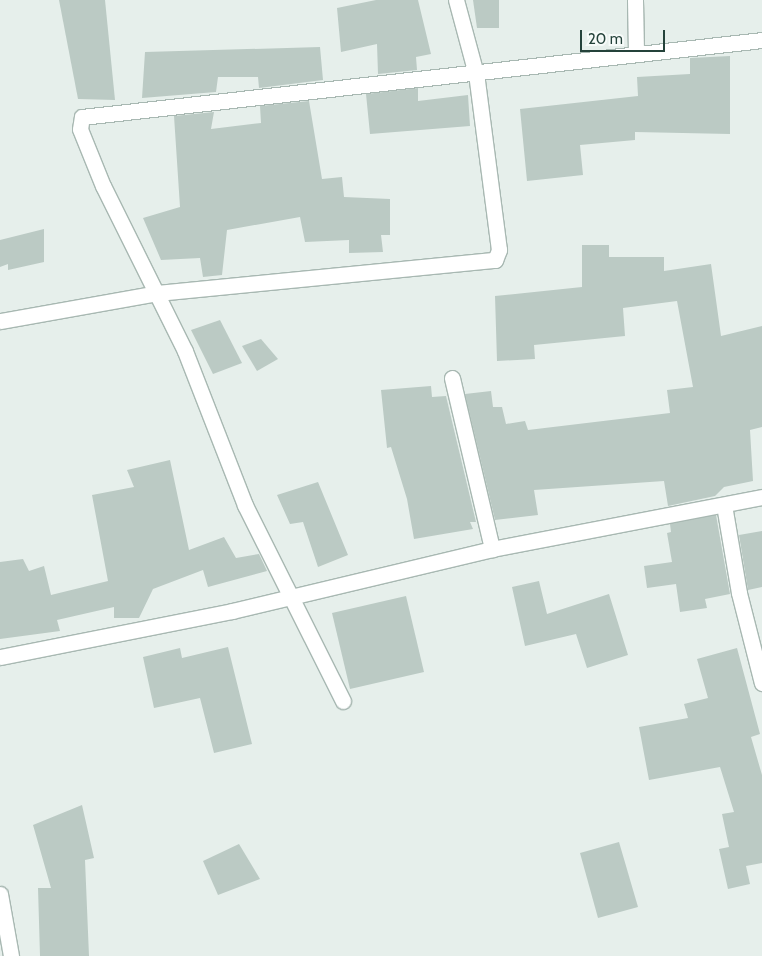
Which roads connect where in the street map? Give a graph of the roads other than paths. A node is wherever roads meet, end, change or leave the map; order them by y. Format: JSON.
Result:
{"nodes":[{"id":1,"x":456,"y":0,"type":"edge"},
{"id":2,"x":635,"y":0,"type":"edge"},
{"id":3,"x":762,"y":40,"type":"edge"},
{"id":4,"x":636,"y":53,"type":"junction"},
{"id":5,"x":476,"y":74,"type":"junction"},
{"id":6,"x":157,"y":293,"type":"junction"},
{"id":7,"x":0,"y":321,"type":"edge"},
{"id":8,"x":452,"y":378,"type":"dead end"},
{"id":9,"x":762,"y":497,"type":"edge"},
{"id":10,"x":724,"y":505,"type":"junction"},
{"id":11,"x":492,"y":549,"type":"junction"},
{"id":12,"x":287,"y":596,"type":"junction"},
{"id":13,"x":0,"y":657,"type":"edge"},
{"id":14,"x":762,"y":684,"type":"edge"},
{"id":15,"x":343,"y":701,"type":"dead end"},
{"id":16,"x":0,"y":894,"type":"edge"},
{"id":17,"x":10,"y":956,"type":"edge"}],
"edges":[{"from":1,"to":5,"type":"street"},
{"from":2,"to":4,"type":"street"},
{"from":3,"to":4,"type":"street"},
{"from":4,"to":5,"type":"street"},
{"from":5,"to":6,"type":"street"},
{"from":5,"to":6,"type":"street"},
{"from":6,"to":7,"type":"street"},
{"from":6,"to":12,"type":"street"},
{"from":8,"to":11,"type":"street"},
{"from":9,"to":10,"type":"street"},
{"from":10,"to":11,"type":"street"},
{"from":10,"to":14,"type":"street"},
{"from":11,"to":12,"type":"street"},
{"from":12,"to":13,"type":"street"},
{"from":12,"to":15,"type":"street"},
{"from":16,"to":17,"type":"street"}]}
